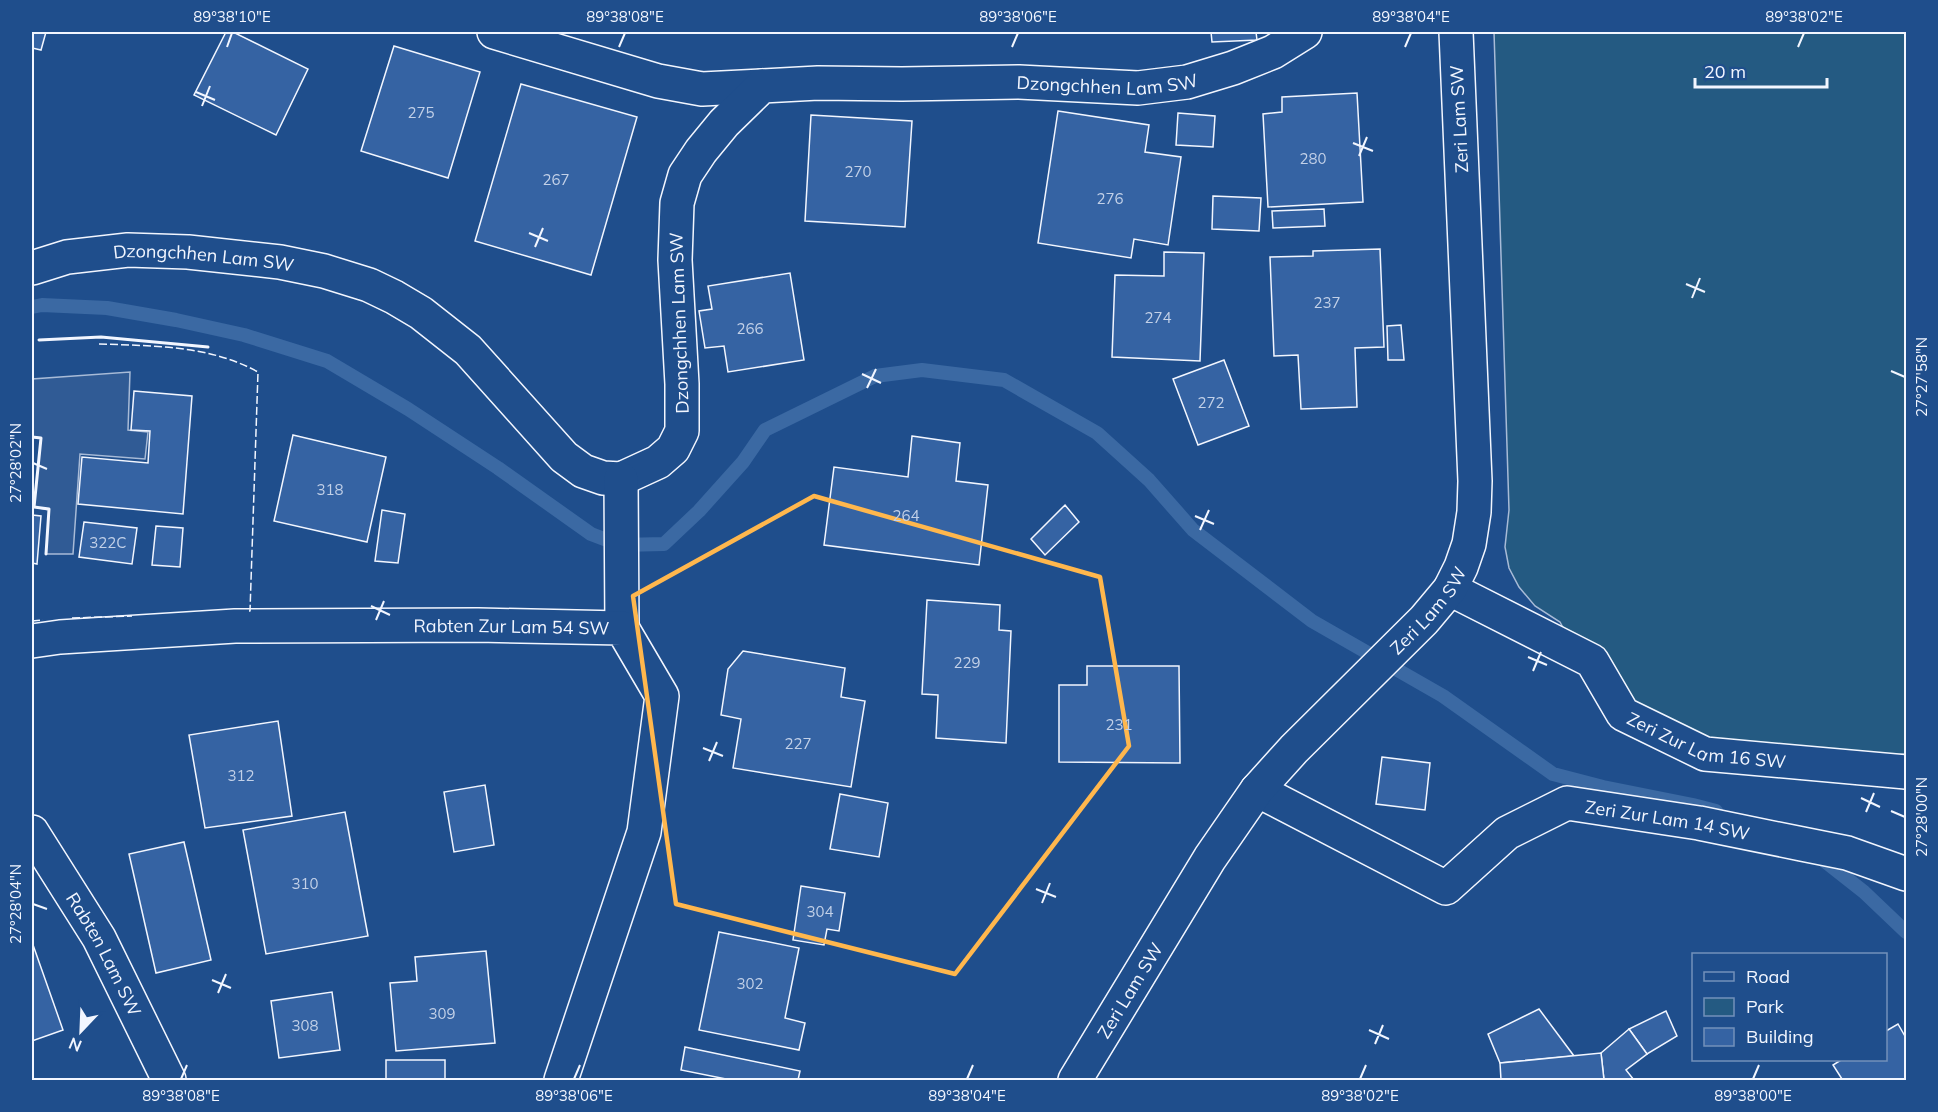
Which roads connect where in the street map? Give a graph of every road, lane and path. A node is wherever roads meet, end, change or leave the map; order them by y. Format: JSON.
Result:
{"nodes":[{"id":1,"x":494,"y":32,"type":"edge"},
{"id":2,"x":1305,"y":32,"type":"edge"},
{"id":3,"x":1456,"y":32,"type":"edge"},
{"id":4,"x":762,"y":86,"type":"junction"},
{"id":5,"x":32,"y":268,"type":"edge"},
{"id":6,"x":621,"y":479,"type":"junction"},
{"id":7,"x":1450,"y":589,"type":"junction"},
{"id":8,"x":622,"y":628,"type":"junction"},
{"id":9,"x":32,"y":641,"type":"edge"},
{"id":10,"x":1906,"y":772,"type":"edge"},
{"id":11,"x":1257,"y":790,"type":"junction"},
{"id":12,"x":32,"y":832,"type":"edge"},
{"id":13,"x":1906,"y":874,"type":"edge"},
{"id":14,"x":169,"y":1080,"type":"edge"},
{"id":15,"x":561,"y":1080,"type":"edge"},
{"id":16,"x":1075,"y":1080,"type":"edge"}],
"edges":[{"from":1,"to":4,"type":"street"},
{"from":2,"to":4,"type":"street","name":"Dzongchhen Lam SW"},
{"from":3,"to":7,"type":"street","name":"Zeri Lam SW"},
{"from":4,"to":6,"type":"street","name":"Dzongchhen Lam SW"},
{"from":5,"to":6,"type":"street","name":"Dzongchhen Lam SW"},
{"from":6,"to":8,"type":"street"},
{"from":7,"to":10,"type":"street","name":"Zeri Zur Lam 16 SW"},
{"from":7,"to":11,"type":"street","name":"Zeri Lam SW"},
{"from":8,"to":9,"type":"street","name":"Rabten Zur Lam 54 SW"},
{"from":8,"to":15,"type":"street","name":"Rabten Zur Lam 54 SW"},
{"from":11,"to":13,"type":"street","name":"Zeri Zur Lam 14 SW"},
{"from":11,"to":16,"type":"street","name":"Zeri Lam SW"},
{"from":12,"to":14,"type":"street","name":"Rabten Lam SW"}]}
